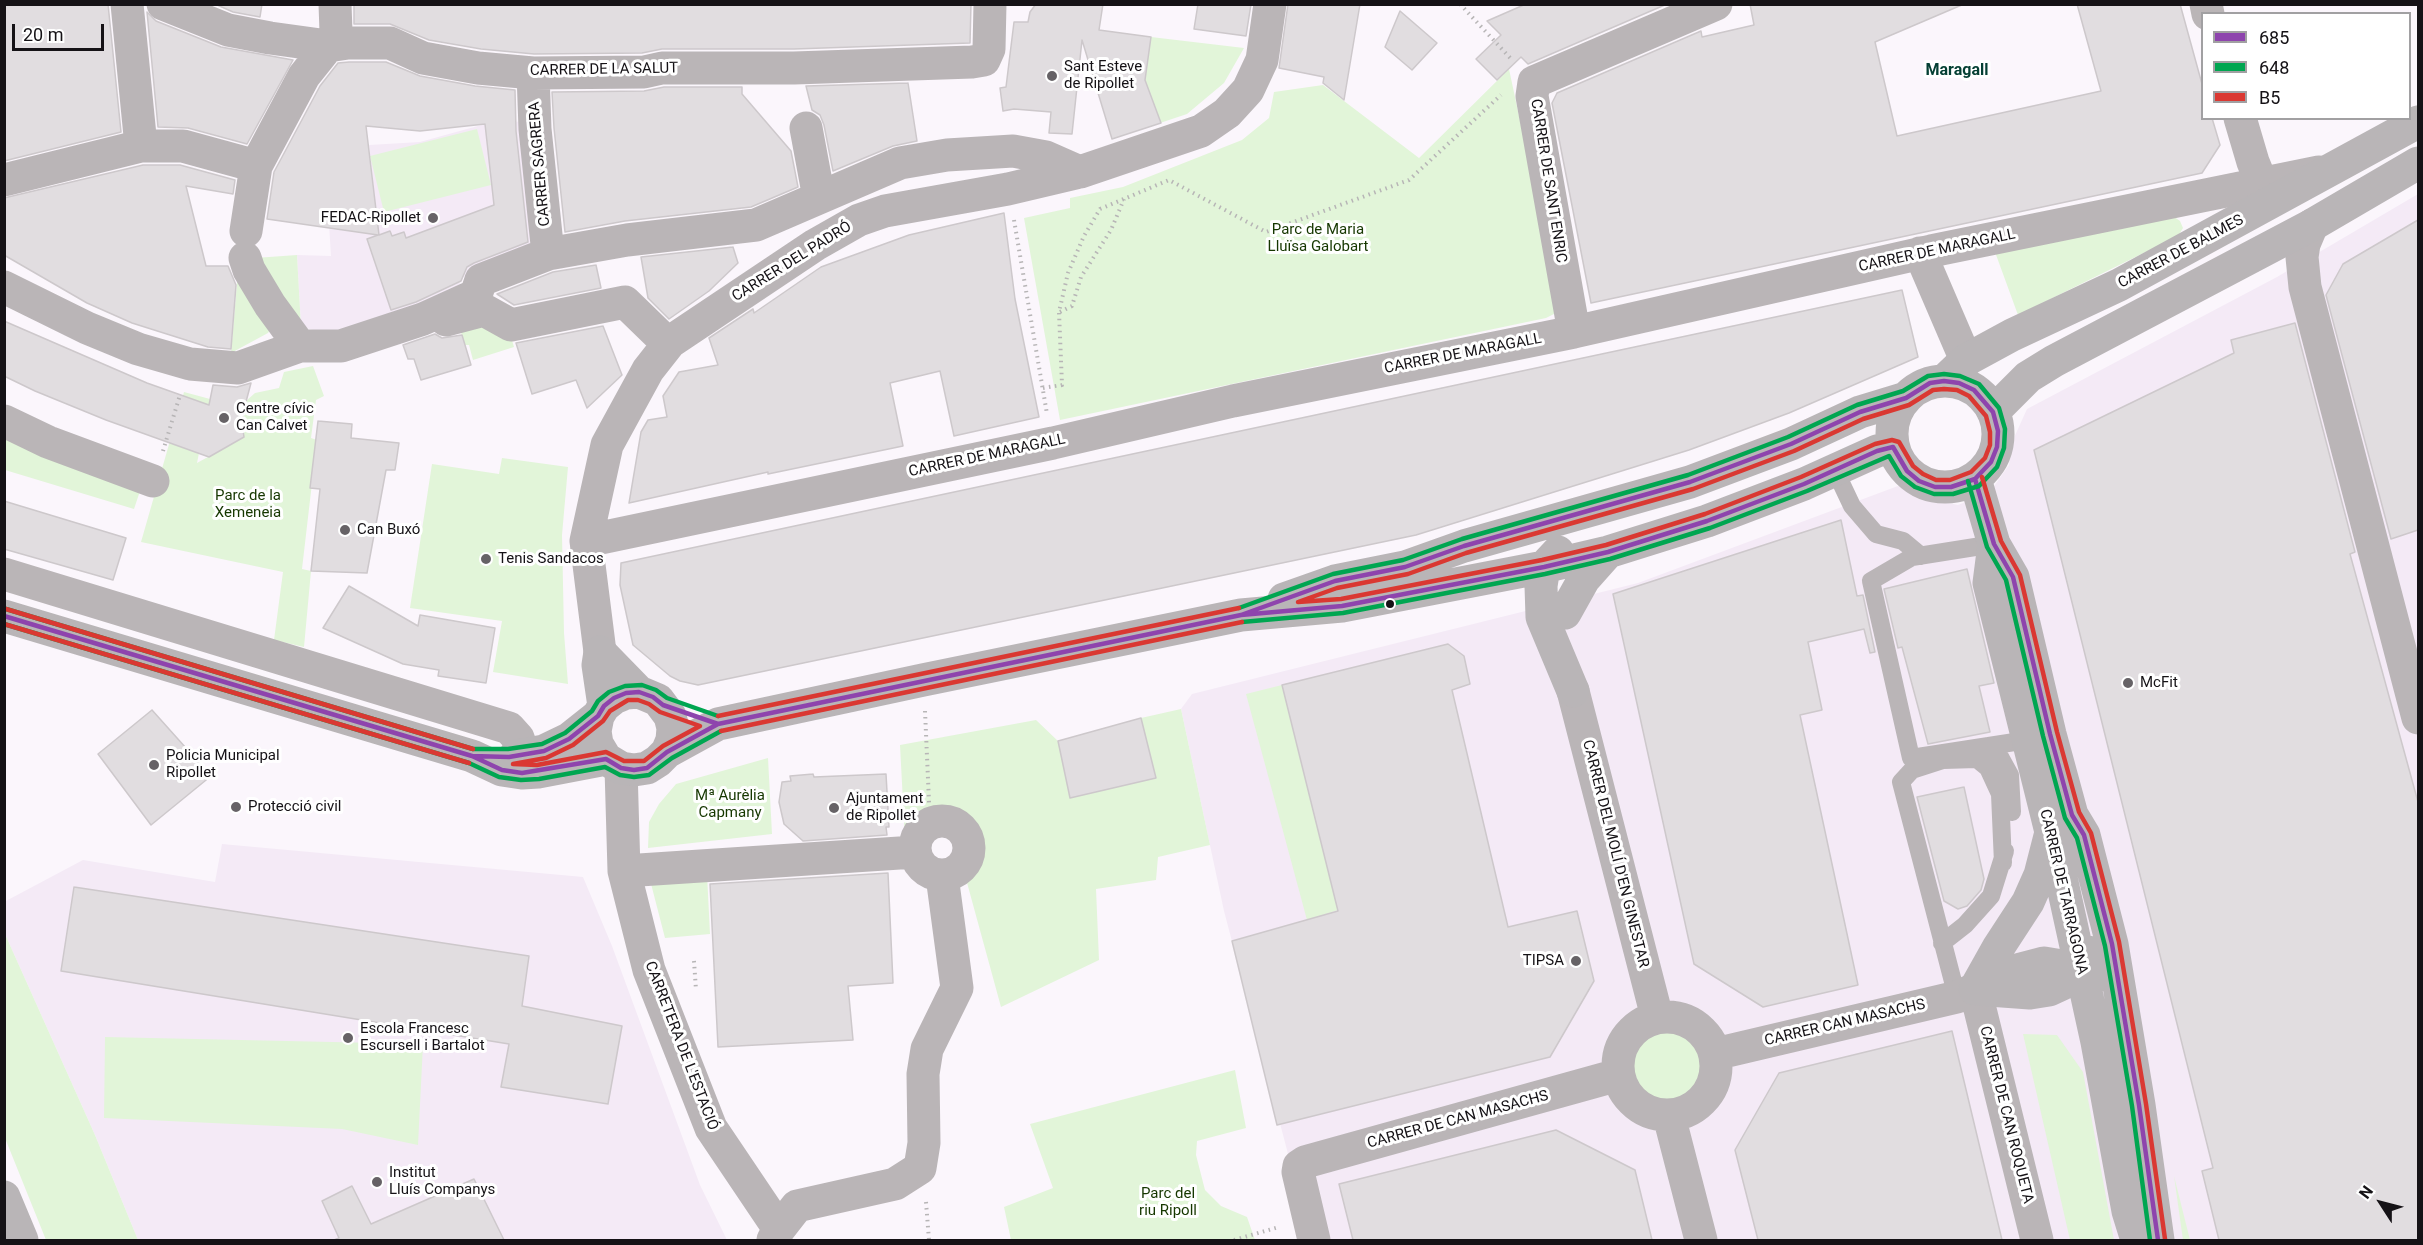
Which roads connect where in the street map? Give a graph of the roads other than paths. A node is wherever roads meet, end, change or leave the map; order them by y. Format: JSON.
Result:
{"nodes":[{"id":1,"x":127,"y":4,"type":"edge"},
{"id":2,"x":163,"y":4,"type":"edge"},
{"id":3,"x":335,"y":4,"type":"edge"},
{"id":4,"x":990,"y":4,"type":"edge"},
{"id":5,"x":1270,"y":4,"type":"edge"},
{"id":6,"x":1716,"y":4,"type":"edge"},
{"id":7,"x":328,"y":46,"type":"junction"},
{"id":8,"x":533,"y":73,"type":"junction"},
{"id":9,"x":2241,"y":120,"type":"edge"},
{"id":10,"x":2418,"y":122,"type":"edge"},
{"id":11,"x":806,"y":128,"type":"dead end"},
{"id":12,"x":141,"y":146,"type":"junction"},
{"id":13,"x":2418,"y":163,"type":"edge"},
{"id":14,"x":256,"y":166,"type":"junction"},
{"id":15,"x":2339,"y":167,"type":"junction"},
{"id":16,"x":1080,"y":172,"type":"junction"},
{"id":17,"x":4,"y":180,"type":"edge"},
{"id":18,"x":2262,"y":184,"type":"junction"},
{"id":19,"x":819,"y":198,"type":"junction"},
{"id":20,"x":2312,"y":225,"type":"junction"},
{"id":21,"x":548,"y":254,"type":"junction"},
{"id":22,"x":1920,"y":254,"type":"junction"},
{"id":23,"x":4,"y":287,"type":"edge"},
{"id":24,"x":423,"y":319,"type":"junction"},
{"id":25,"x":1574,"y":332,"type":"junction"},
{"id":26,"x":670,"y":342,"type":"junction"},
{"id":27,"x":300,"y":346,"type":"junction"},
{"id":28,"x":1955,"y":371,"type":"junction"},
{"id":29,"x":1906,"y":398,"type":"junction"},
{"id":30,"x":1993,"y":412,"type":"junction"},
{"id":31,"x":4,"y":421,"type":"edge"},
{"id":32,"x":1893,"y":447,"type":"junction"},
{"id":33,"x":1835,"y":470,"type":"junction"},
{"id":34,"x":157,"y":471,"type":"road end"},
{"id":35,"x":1975,"y":479,"type":"junction"},
{"id":36,"x":1690,"y":482,"type":"junction"},
{"id":37,"x":586,"y":541,"type":"junction"},
{"id":38,"x":1994,"y":544,"type":"junction"},
{"id":39,"x":1608,"y":552,"type":"junction"},
{"id":40,"x":1921,"y":556,"type":"junction"},
{"id":41,"x":1405,"y":567,"type":"junction"},
{"id":42,"x":1544,"y":567,"type":"junction"},
{"id":43,"x":4,"y":574,"type":"edge"},
{"id":44,"x":1484,"y":577,"type":"junction"},
{"id":45,"x":1241,"y":615,"type":"junction"},
{"id":46,"x":1553,"y":615,"type":"junction"},
{"id":47,"x":4,"y":616,"type":"edge"},
{"id":48,"x":600,"y":652,"type":"junction"},
{"id":49,"x":1573,"y":691,"type":"joint"},
{"id":50,"x":651,"y":699,"type":"junction"},
{"id":51,"x":601,"y":711,"type":"junction"},
{"id":52,"x":2418,"y":718,"type":"edge"},
{"id":53,"x":718,"y":724,"type":"junction"},
{"id":54,"x":2039,"y":738,"type":"junction"},
{"id":55,"x":1988,"y":746,"type":"junction"},
{"id":56,"x":668,"y":752,"type":"junction"},
{"id":57,"x":524,"y":755,"type":"junction"},
{"id":58,"x":472,"y":756,"type":"junction"},
{"id":59,"x":613,"y":763,"type":"junction"},
{"id":60,"x":2061,"y":823,"type":"junction"},
{"id":61,"x":915,"y":852,"type":"junction"},
{"id":62,"x":2003,"y":863,"type":"junction"},
{"id":63,"x":624,"y":871,"type":"junction"},
{"id":64,"x":942,"y":876,"type":"junction"},
{"id":65,"x":1942,"y":943,"type":"junction"},
{"id":66,"x":2080,"y":969,"type":"junction"},
{"id":67,"x":1966,"y":993,"type":"junction"},
{"id":68,"x":2030,"y":993,"type":"junction"},
{"id":69,"x":1658,"y":1017,"type":"junction"},
{"id":70,"x":2097,"y":1042,"type":"junction"},
{"id":71,"x":1715,"y":1054,"type":"junction"},
{"id":72,"x":1618,"y":1075,"type":"junction"},
{"id":73,"x":2139,"y":1105,"type":"junction"},
{"id":74,"x":1669,"y":1116,"type":"junction"},
{"id":75,"x":4,"y":1197,"type":"edge"},
{"id":76,"x":1312,"y":1230,"type":"edge"},
{"id":77,"x":776,"y":1235,"type":"edge"},
{"id":78,"x":22,"y":1240,"type":"edge"},
{"id":79,"x":1701,"y":1240,"type":"edge"},
{"id":80,"x":2037,"y":1240,"type":"edge"},
{"id":81,"x":2137,"y":1240,"type":"edge"},
{"id":82,"x":2158,"y":1240,"type":"edge"}],
"edges":[{"from":1,"to":12,"type":"street"},
{"from":2,"to":7,"type":"street","name":"CARRER DE LA SALUT"},
{"from":3,"to":7,"type":"street"},
{"from":4,"to":8,"type":"street","name":"CARRER DE LA SALUT"},
{"from":5,"to":16,"type":"street","name":"CARRER DEL PADRÓ"},
{"from":6,"to":25,"type":"street","name":"CARRER DE SANT ENRIC"},
{"from":7,"to":8,"type":"street","name":"CARRER DE LA SALUT"},
{"from":7,"to":14,"type":"street"},
{"from":8,"to":21,"type":"street","name":"CARRER SAGRERA"},
{"from":9,"to":18,"type":"street"},
{"from":10,"to":15,"type":"main road","name":"CARRER DE BALMES"},
{"from":11,"to":19,"type":"street"},
{"from":12,"to":14,"type":"street"},
{"from":12,"to":17,"type":"street"},
{"from":13,"to":20,"type":"main road"},
{"from":14,"to":27,"type":"street"},
{"from":15,"to":18,"type":"street","name":"CARRER DE MARAGALL"},
{"from":15,"to":28,"type":"main road","name":"CARRER DE BALMES"},
{"from":16,"to":19,"type":"street"},
{"from":16,"to":26,"type":"street","name":"CARRER DEL PADRÓ"},
{"from":18,"to":22,"type":"street","name":"CARRER DE MARAGALL"},
{"from":19,"to":21,"type":"street"},
{"from":20,"to":30,"type":"main road"},
{"from":20,"to":52,"type":"street"},
{"from":21,"to":24,"type":"street"},
{"from":22,"to":25,"type":"street","name":"CARRER DE MARAGALL"},
{"from":22,"to":28,"type":"street"},
{"from":23,"to":27,"type":"street"},
{"from":24,"to":26,"type":"street"},
{"from":24,"to":27,"type":"street"},
{"from":25,"to":37,"type":"street","name":"CARRER DE MARAGALL"},
{"from":26,"to":37,"type":"street","name":"CARRER DEL PADRÓ"},
{"from":28,"to":29,"type":"main road"},
{"from":28,"to":30,"type":"main road"},
{"from":29,"to":32,"type":"main road"},
{"from":29,"to":36,"type":"main road"},
{"from":30,"to":35,"type":"main road"},
{"from":31,"to":34,"type":"street"},
{"from":32,"to":33,"type":"main road"},
{"from":32,"to":35,"type":"main road"},
{"from":33,"to":39,"type":"main road"},
{"from":33,"to":40,"type":"lane"},
{"from":35,"to":38,"type":"main road","name":"CARRER DE TARRAGONA"},
{"from":36,"to":41,"type":"main road"},
{"from":36,"to":42,"type":"main road"},
{"from":37,"to":48,"type":"street","name":"CARRER DEL PADRÓ"},
{"from":38,"to":40,"type":"lane"},
{"from":38,"to":54,"type":"main road","name":"CARRER DE TARRAGONA"},
{"from":39,"to":42,"type":"main road"},
{"from":39,"to":46,"type":"main road"},
{"from":40,"to":55,"type":"lane"},
{"from":41,"to":42,"type":"main road"},
{"from":41,"to":45,"type":"main road"},
{"from":42,"to":44,"type":"main road"},
{"from":42,"to":46,"type":"main road"},
{"from":43,"to":57,"type":"street"},
{"from":44,"to":45,"type":"main road"},
{"from":44,"to":46,"type":"main road"},
{"from":45,"to":53,"type":"main road"},
{"from":46,"to":49,"type":"main road"},
{"from":47,"to":58,"type":"main road"},
{"from":48,"to":50,"type":"main road"},
{"from":48,"to":51,"type":"main road","name":"CARRER DEL PADRÓ"},
{"from":49,"to":69,"type":"street","name":"CARRER DEL MOLÍ D'EN GINESTAR"},
{"from":50,"to":51,"type":"main road"},
{"from":50,"to":53,"type":"main road"},
{"from":50,"to":56,"type":"main road"},
{"from":51,"to":57,"type":"main road"},
{"from":51,"to":59,"type":"main road"},
{"from":53,"to":56,"type":"main road"},
{"from":54,"to":55,"type":"lane"},
{"from":54,"to":60,"type":"main road","name":"CARRER DE TARRAGONA"},
{"from":55,"to":62,"type":"lane"},
{"from":56,"to":59,"type":"main road"},
{"from":57,"to":58,"type":"main road"},
{"from":58,"to":59,"type":"main road"},
{"from":59,"to":63,"type":"street","name":"CARRETERA DE L'ESTACIÓ"},
{"from":60,"to":66,"type":"main road","name":"CARRER DE TARRAGONA"},
{"from":60,"to":67,"type":"main road"},
{"from":60,"to":73,"type":"main road","name":"CARRER DE TARRAGONA"},
{"from":61,"to":63,"type":"street"},
{"from":61,"to":64,"type":"street"},
{"from":61,"to":64,"type":"street"},
{"from":62,"to":65,"type":"lane"},
{"from":62,"to":65,"type":"lane"},
{"from":63,"to":77,"type":"street","name":"CARRETERA DE L'ESTACIÓ"},
{"from":64,"to":77,"type":"street"},
{"from":65,"to":67,"type":"lane"},
{"from":66,"to":67,"type":"main road"},
{"from":66,"to":68,"type":"main road"},
{"from":66,"to":70,"type":"main road","name":"CARRER DE TARRAGONA"},
{"from":66,"to":73,"type":"main road"},
{"from":67,"to":68,"type":"main road"},
{"from":67,"to":71,"type":"street","name":"CARRER CAN MASACHS"},
{"from":67,"to":80,"type":"street","name":"CARRER DE CAN ROQUETA"},
{"from":68,"to":70,"type":"main road"},
{"from":69,"to":71,"type":"street"},
{"from":69,"to":72,"type":"street"},
{"from":70,"to":81,"type":"main road","name":"CARRER DE TARRAGONA"},
{"from":71,"to":74,"type":"street"},
{"from":72,"to":74,"type":"street"},
{"from":72,"to":76,"type":"street","name":"CARRER DE CAN MASACHS"},
{"from":73,"to":82,"type":"main road","name":"CARRER DE TARRAGONA"},
{"from":74,"to":79,"type":"street"},
{"from":75,"to":78,"type":"main road"}]}
